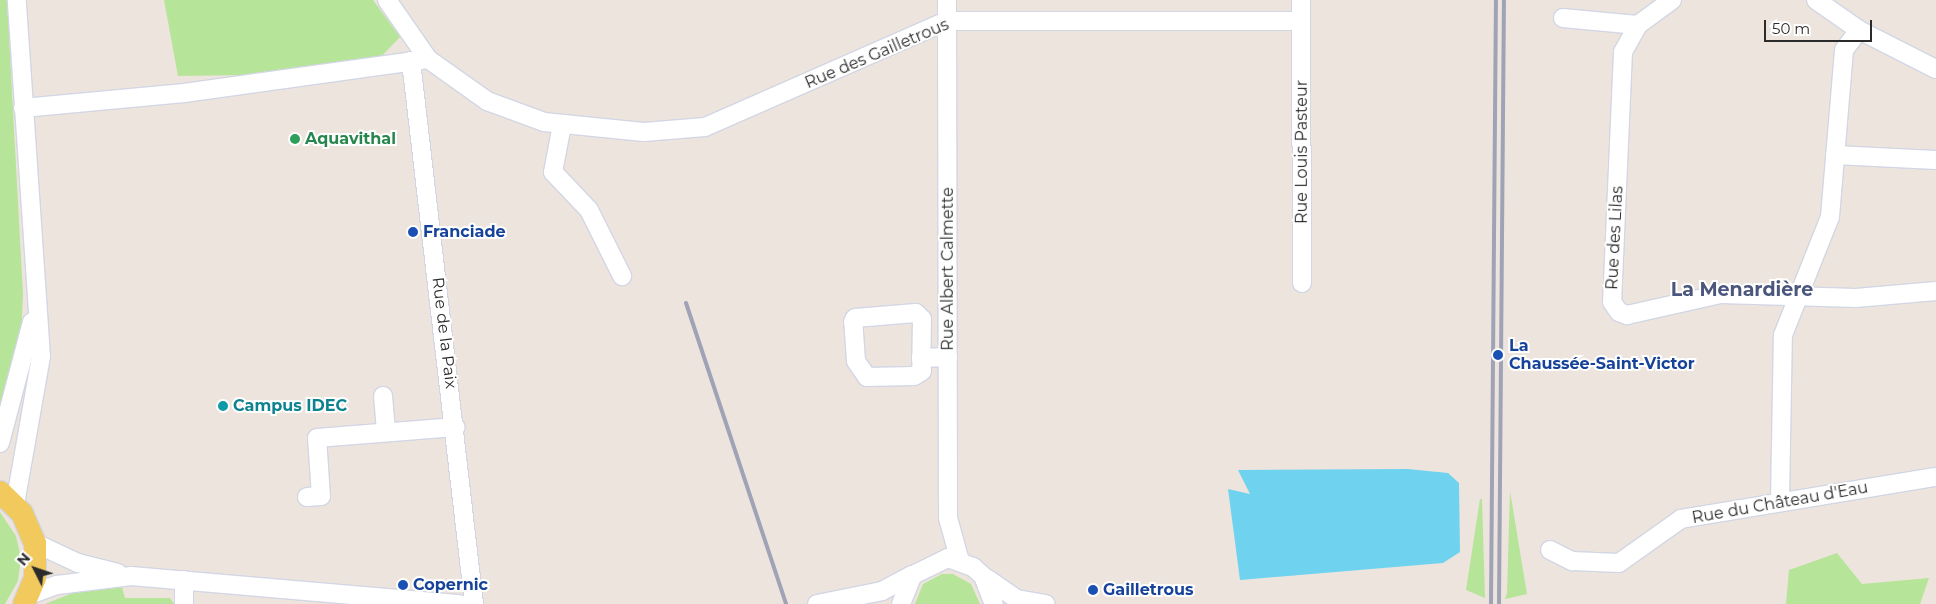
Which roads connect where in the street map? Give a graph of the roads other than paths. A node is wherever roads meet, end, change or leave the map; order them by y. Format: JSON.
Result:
{"nodes":[{"id":1,"x":17,"y":0,"type":"edge"},
{"id":2,"x":387,"y":0,"type":"edge"},
{"id":3,"x":947,"y":0,"type":"edge"},
{"id":4,"x":1301,"y":0,"type":"edge"},
{"id":5,"x":1672,"y":0,"type":"edge"},
{"id":6,"x":1816,"y":0,"type":"edge"},
{"id":7,"x":1569,"y":18,"type":"dead end"},
{"id":8,"x":947,"y":21,"type":"junction"},
{"id":9,"x":1301,"y":21,"type":"junction"},
{"id":10,"x":1638,"y":25,"type":"junction"},
{"id":11,"x":1859,"y":30,"type":"junction"},
{"id":12,"x":419,"y":60,"type":"junction"},
{"id":13,"x":1936,"y":69,"type":"edge"},
{"id":14,"x":23,"y":108,"type":"junction"},
{"id":15,"x":562,"y":125,"type":"junction"},
{"id":16,"x":1835,"y":155,"type":"junction"},
{"id":17,"x":1936,"y":160,"type":"edge"},
{"id":18,"x":622,"y":276,"type":"dead end"},
{"id":19,"x":1302,"y":283,"type":"dead end"},
{"id":20,"x":1936,"y":291,"type":"edge"},
{"id":21,"x":1799,"y":293,"type":"junction"},
{"id":22,"x":35,"y":309,"type":"junction"},
{"id":23,"x":921,"y":358,"type":"junction"},
{"id":24,"x":948,"y":358,"type":"junction"},
{"id":25,"x":383,"y":396,"type":"dead end"},
{"id":26,"x":456,"y":427,"type":"junction"},
{"id":27,"x":386,"y":432,"type":"junction"},
{"id":28,"x":0,"y":443,"type":"edge"},
{"id":29,"x":1936,"y":476,"type":"edge"},
{"id":30,"x":307,"y":497,"type":"dead end"},
{"id":31,"x":8,"y":498,"type":"edge"},
{"id":32,"x":1780,"y":502,"type":"junction"},
{"id":33,"x":948,"y":518,"type":"junction"},
{"id":34,"x":35,"y":543,"type":"junction"},
{"id":35,"x":1550,"y":550,"type":"dead end"},
{"id":36,"x":960,"y":561,"type":"junction"},
{"id":37,"x":932,"y":562,"type":"junction"},
{"id":38,"x":913,"y":575,"type":"junction"},
{"id":39,"x":131,"y":576,"type":"junction"},
{"id":40,"x":984,"y":576,"type":"junction"},
{"id":41,"x":184,"y":580,"type":"junction"},
{"id":42,"x":26,"y":600,"type":"edge"},
{"id":43,"x":184,"y":604,"type":"edge"},
{"id":44,"x":460,"y":604,"type":"edge"},
{"id":45,"x":474,"y":604,"type":"edge"},
{"id":46,"x":817,"y":604,"type":"edge"},
{"id":47,"x":901,"y":604,"type":"edge"},
{"id":48,"x":994,"y":604,"type":"edge"},
{"id":49,"x":1046,"y":604,"type":"edge"}],
"edges":[{"from":1,"to":14,"type":"street"},
{"from":2,"to":12,"type":"street"},
{"from":3,"to":8,"type":"street","name":"Rue Albert Calmette"},
{"from":4,"to":9,"type":"street","name":"Rue Louis Pasteur"},
{"from":5,"to":10,"type":"street","name":"Rue des Lilas"},
{"from":6,"to":11,"type":"street"},
{"from":7,"to":10,"type":"street"},
{"from":8,"to":9,"type":"street","name":"Rue des Gailletrous"},
{"from":8,"to":15,"type":"street","name":"Rue des Gailletrous"},
{"from":8,"to":24,"type":"street","name":"Rue Albert Calmette"},
{"from":9,"to":19,"type":"street","name":"Rue Louis Pasteur"},
{"from":10,"to":21,"type":"street","name":"Rue des Lilas"},
{"from":11,"to":13,"type":"street"},
{"from":11,"to":16,"type":"street"},
{"from":12,"to":14,"type":"street"},
{"from":12,"to":15,"type":"street","name":"Rue des Gailletrous"},
{"from":12,"to":26,"type":"street","name":"Rue de la Paix"},
{"from":14,"to":22,"type":"street"},
{"from":15,"to":18,"type":"street"},
{"from":16,"to":17,"type":"street"},
{"from":16,"to":21,"type":"street"},
{"from":20,"to":21,"type":"street"},
{"from":21,"to":32,"type":"street"},
{"from":22,"to":28,"type":"street"},
{"from":22,"to":31,"type":"street"},
{"from":23,"to":23,"type":"street"},
{"from":23,"to":24,"type":"street"},
{"from":24,"to":33,"type":"street","name":"Rue Albert Calmette"},
{"from":25,"to":27,"type":"street"},
{"from":26,"to":27,"type":"street"},
{"from":26,"to":45,"type":"street","name":"Rue de la Paix"},
{"from":27,"to":30,"type":"street"},
{"from":29,"to":32,"type":"street","name":"Rue du Château d'Eau"},
{"from":31,"to":34,"type":"main road"},
{"from":32,"to":35,"type":"street","name":"Rue du Château d'Eau"},
{"from":33,"to":36,"type":"street","name":"Rue Albert Calmette"},
{"from":33,"to":37,"type":"street","name":"Rue Albert Calmette"},
{"from":34,"to":39,"type":"street"},
{"from":34,"to":42,"type":"main road"},
{"from":36,"to":37,"type":"street"},
{"from":36,"to":40,"type":"street"},
{"from":37,"to":38,"type":"street"},
{"from":38,"to":46,"type":"street"},
{"from":38,"to":47,"type":"street"},
{"from":39,"to":41,"type":"street"},
{"from":39,"to":42,"type":"street"},
{"from":40,"to":48,"type":"street"},
{"from":40,"to":49,"type":"street"},
{"from":41,"to":43,"type":"street"},
{"from":41,"to":44,"type":"street"}]}
